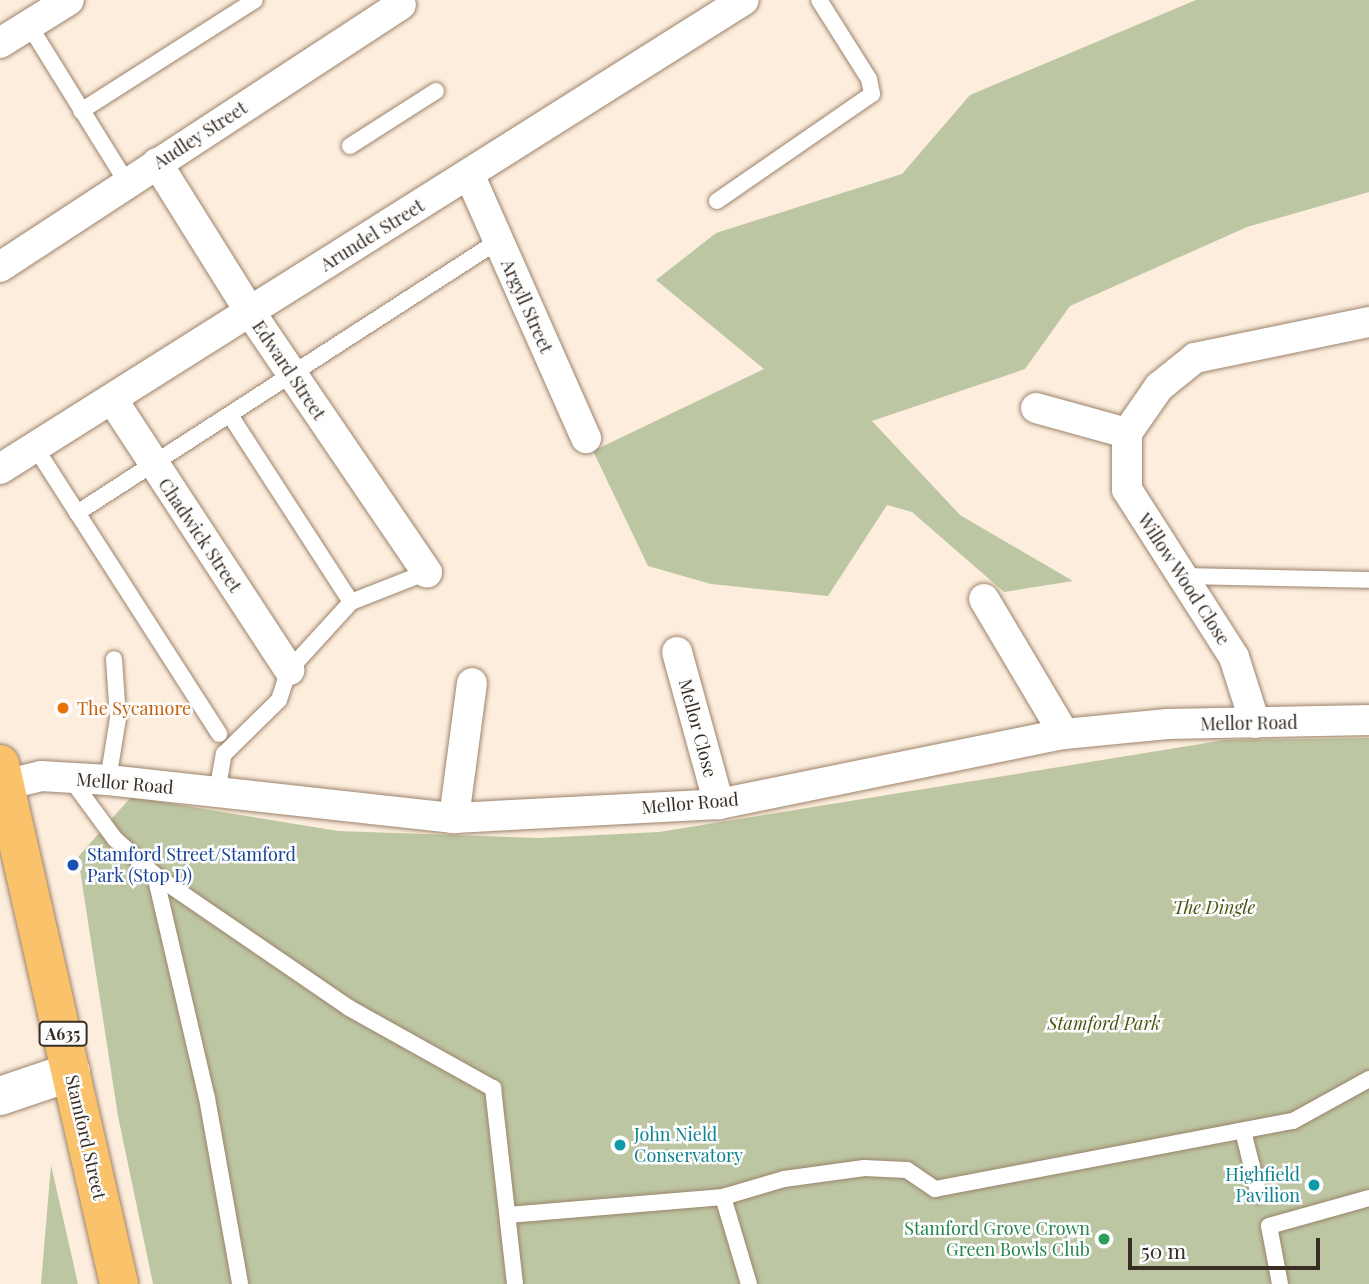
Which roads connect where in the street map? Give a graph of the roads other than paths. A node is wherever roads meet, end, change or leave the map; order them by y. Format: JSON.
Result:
{"nodes":[{"id":1,"x":69,"y":0,"type":"edge"},
{"id":2,"x":255,"y":0,"type":"edge"},
{"id":3,"x":744,"y":0,"type":"edge"},
{"id":4,"x":819,"y":0,"type":"edge"},
{"id":5,"x":401,"y":5,"type":"dead end"},
{"id":6,"x":29,"y":25,"type":"junction"},
{"id":7,"x":0,"y":43,"type":"edge"},
{"id":8,"x":436,"y":91,"type":"dead end"},
{"id":9,"x":81,"y":111,"type":"junction"},
{"id":10,"x":350,"y":146,"type":"dead end"},
{"id":11,"x":157,"y":163,"type":"junction"},
{"id":12,"x":469,"y":174,"type":"junction"},
{"id":13,"x":127,"y":183,"type":"junction"},
{"id":14,"x":717,"y":201,"type":"dead end"},
{"id":15,"x":498,"y":241,"type":"junction"},
{"id":16,"x":0,"y":267,"type":"edge"},
{"id":17,"x":250,"y":312,"type":"junction"},
{"id":18,"x":1369,"y":322,"type":"edge"},
{"id":19,"x":293,"y":374,"type":"junction"},
{"id":20,"x":111,"y":400,"type":"junction"},
{"id":21,"x":1037,"y":408,"type":"dead end"},
{"id":22,"x":230,"y":415,"type":"junction"},
{"id":23,"x":1127,"y":433,"type":"junction"},
{"id":24,"x":586,"y":438,"type":"dead end"},
{"id":25,"x":35,"y":447,"type":"junction"},
{"id":26,"x":153,"y":464,"type":"junction"},
{"id":27,"x":0,"y":469,"type":"edge"},
{"id":28,"x":77,"y":513,"type":"junction"},
{"id":29,"x":427,"y":572,"type":"joint"},
{"id":30,"x":1180,"y":576,"type":"junction"},
{"id":31,"x":1369,"y":580,"type":"edge"},
{"id":32,"x":984,"y":599,"type":"dead end"},
{"id":33,"x":351,"y":603,"type":"junction"},
{"id":34,"x":677,"y":652,"type":"dead end"},
{"id":35,"x":114,"y":659,"type":"dead end"},
{"id":36,"x":289,"y":670,"type":"junction"},
{"id":37,"x":472,"y":683,"type":"dead end"},
{"id":38,"x":1369,"y":720,"type":"edge"},
{"id":39,"x":1255,"y":723,"type":"junction"},
{"id":40,"x":219,"y":734,"type":"dead end"},
{"id":41,"x":1064,"y":734,"type":"junction"},
{"id":42,"x":2,"y":778,"type":"edge"},
{"id":43,"x":70,"y":778,"type":"junction"},
{"id":44,"x":108,"y":780,"type":"junction"},
{"id":45,"x":217,"y":792,"type":"junction"},
{"id":46,"x":719,"y":804,"type":"junction"},
{"id":47,"x":454,"y":818,"type":"junction"},
{"id":48,"x":155,"y":875,"type":"junction"},
{"id":49,"x":71,"y":1072,"type":"junction"},
{"id":50,"x":1369,"y":1079,"type":"edge"},
{"id":51,"x":0,"y":1096,"type":"edge"},
{"id":52,"x":1243,"y":1131,"type":"junction"},
{"id":53,"x":1259,"y":1195,"type":"dead end"},
{"id":54,"x":723,"y":1197,"type":"junction"},
{"id":55,"x":1369,"y":1198,"type":"edge"},
{"id":56,"x":508,"y":1215,"type":"junction"},
{"id":57,"x":119,"y":1284,"type":"edge"},
{"id":58,"x":240,"y":1284,"type":"edge"},
{"id":59,"x":515,"y":1284,"type":"edge"},
{"id":60,"x":750,"y":1284,"type":"edge"},
{"id":61,"x":1280,"y":1284,"type":"edge"}],
"edges":[{"from":1,"to":6,"type":"street"},
{"from":2,"to":9,"type":"lane"},
{"from":3,"to":12,"type":"street","name":"Arundel Street"},
{"from":4,"to":14,"type":"lane"},
{"from":5,"to":11,"type":"street","name":"Audley Street"},
{"from":6,"to":7,"type":"street"},
{"from":6,"to":9,"type":"lane"},
{"from":8,"to":10,"type":"lane"},
{"from":9,"to":13,"type":"lane"},
{"from":11,"to":13,"type":"street","name":"Audley Street"},
{"from":11,"to":17,"type":"street","name":"Edward Street"},
{"from":12,"to":15,"type":"street","name":"Argyll Street"},
{"from":12,"to":17,"type":"street","name":"Arundel Street"},
{"from":13,"to":16,"type":"street","name":"Audley Street"},
{"from":15,"to":19,"type":"lane"},
{"from":15,"to":24,"type":"street","name":"Argyll Street"},
{"from":17,"to":19,"type":"street","name":"Edward Street"},
{"from":17,"to":20,"type":"street","name":"Arundel Street"},
{"from":18,"to":23,"type":"street"},
{"from":19,"to":22,"type":"lane"},
{"from":19,"to":29,"type":"street","name":"Edward Street"},
{"from":20,"to":25,"type":"street","name":"Arundel Street"},
{"from":20,"to":26,"type":"street","name":"Chadwick Street"},
{"from":21,"to":23,"type":"street"},
{"from":22,"to":26,"type":"lane"},
{"from":22,"to":33,"type":"lane"},
{"from":23,"to":30,"type":"street","name":"Willow Wood Close"},
{"from":25,"to":27,"type":"street","name":"Arundel Street"},
{"from":25,"to":28,"type":"lane"},
{"from":26,"to":28,"type":"lane"},
{"from":26,"to":36,"type":"street","name":"Chadwick Street"},
{"from":28,"to":40,"type":"lane"},
{"from":29,"to":33,"type":"lane"},
{"from":30,"to":31,"type":"lane"},
{"from":30,"to":39,"type":"street","name":"Willow Wood Close"},
{"from":32,"to":41,"type":"street"},
{"from":33,"to":36,"type":"lane"},
{"from":34,"to":46,"type":"street","name":"Mellor Close"},
{"from":35,"to":44,"type":"lane"},
{"from":36,"to":45,"type":"lane"},
{"from":37,"to":47,"type":"street"},
{"from":38,"to":39,"type":"street","name":"Mellor Road"},
{"from":39,"to":41,"type":"street","name":"Mellor Road"},
{"from":41,"to":46,"type":"street","name":"Mellor Road"},
{"from":42,"to":43,"type":"street","name":"Mellor Road"},
{"from":42,"to":49,"type":"highway","name":"Stamford Street","number":"A635"},
{"from":43,"to":44,"type":"street","name":"Mellor Road"},
{"from":43,"to":48,"type":"lane"},
{"from":44,"to":45,"type":"street","name":"Mellor Road"},
{"from":45,"to":47,"type":"street","name":"Mellor Road"},
{"from":46,"to":47,"type":"street","name":"Mellor Road"},
{"from":48,"to":56,"type":"lane"},
{"from":48,"to":58,"type":"lane"},
{"from":49,"to":51,"type":"main road"},
{"from":49,"to":57,"type":"highway","name":"Stamford Street","number":"A635"},
{"from":50,"to":52,"type":"lane"},
{"from":52,"to":53,"type":"lane"},
{"from":52,"to":54,"type":"lane"},
{"from":54,"to":56,"type":"lane"},
{"from":54,"to":60,"type":"lane"},
{"from":55,"to":61,"type":"lane"},
{"from":56,"to":59,"type":"lane"}]}
